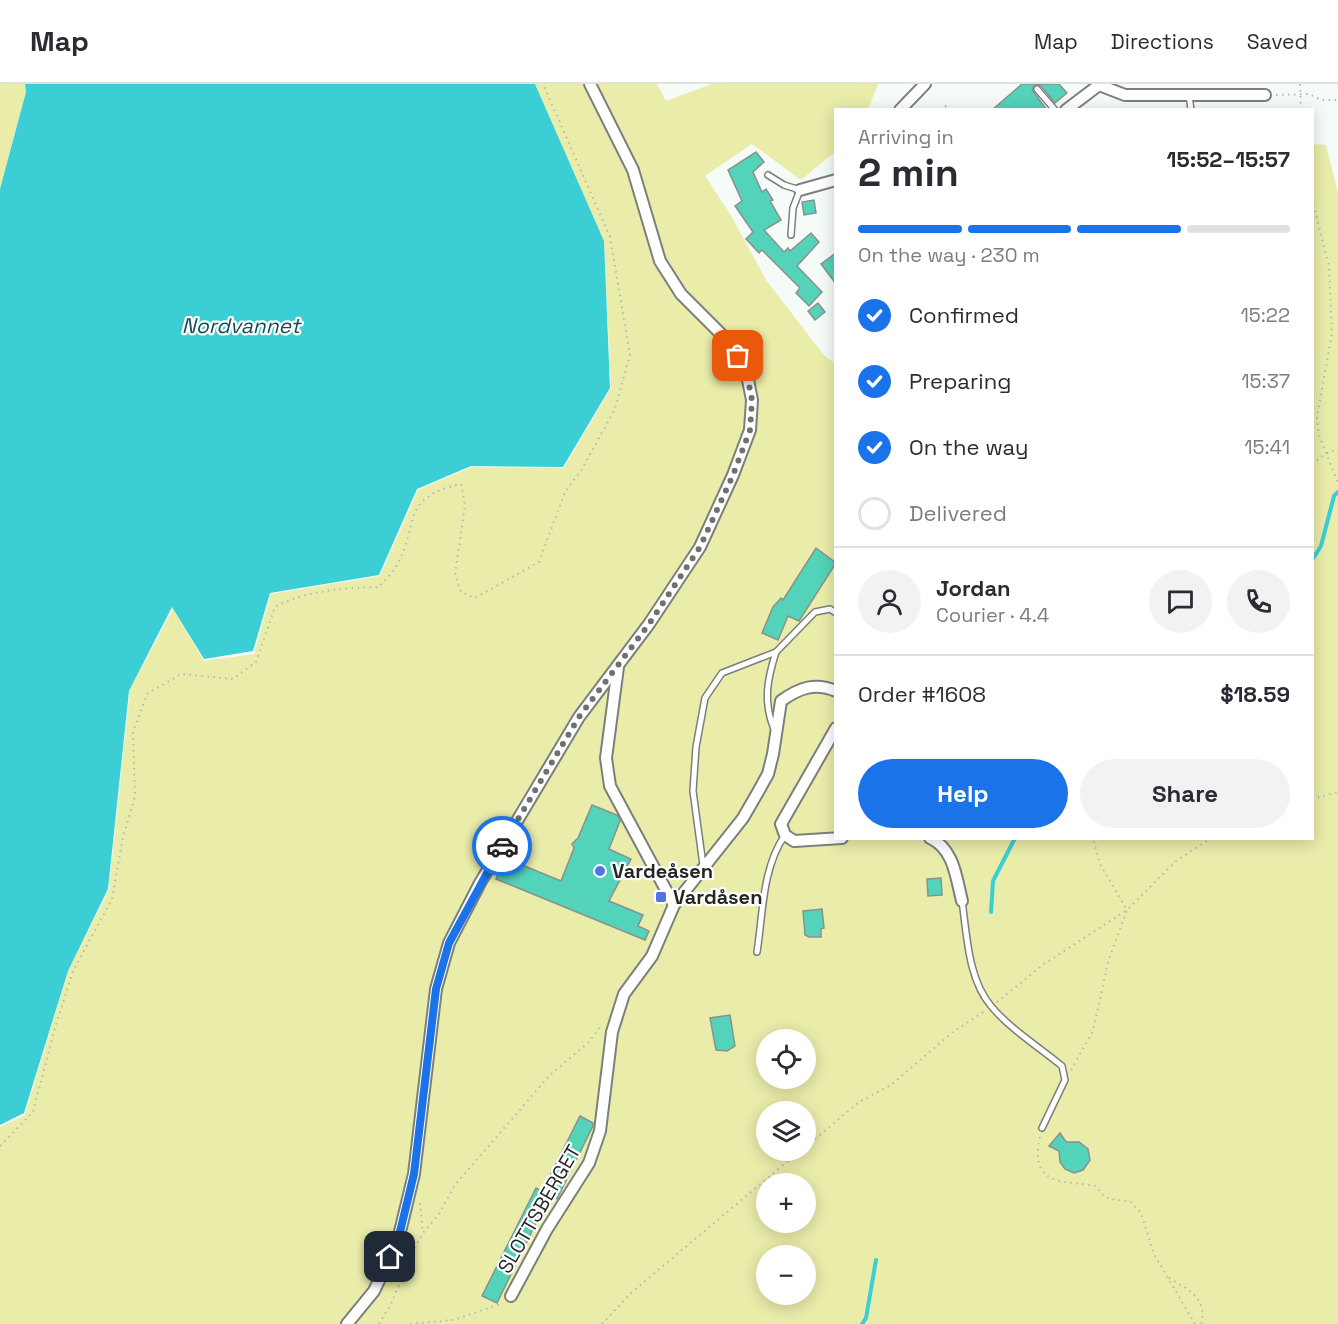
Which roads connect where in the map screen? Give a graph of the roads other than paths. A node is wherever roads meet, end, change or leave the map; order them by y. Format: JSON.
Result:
{"nodes":[{"id":1,"x":590,"y":84,"type":"edge"},
{"id":2,"x":925,"y":84,"type":"edge"},
{"id":3,"x":1099,"y":84,"type":"edge"},
{"id":4,"x":1037,"y":89,"type":"dead end"},
{"id":5,"x":1265,"y":89,"type":"edge"},
{"id":6,"x":1186,"y":91,"type":"edge"},
{"id":7,"x":902,"y":108,"type":"edge"},
{"id":8,"x":1053,"y":108,"type":"edge"},
{"id":9,"x":1069,"y":108,"type":"edge"},
{"id":10,"x":1190,"y":108,"type":"edge"},
{"id":11,"x":768,"y":175,"type":"dead end"},
{"id":12,"x":834,"y":181,"type":"edge"},
{"id":13,"x":800,"y":190,"type":"junction"},
{"id":14,"x":791,"y":235,"type":"dead end"},
{"id":15,"x":834,"y":611,"type":"edge"},
{"id":16,"x":776,"y":652,"type":"junction"},
{"id":17,"x":618,"y":667,"type":"junction"},
{"id":18,"x":834,"y":690,"type":"edge"},
{"id":19,"x":834,"y":731,"type":"edge"},
{"id":20,"x":775,"y":733,"type":"junction"},
{"id":21,"x":785,"y":835,"type":"junction"},
{"id":22,"x":834,"y":838,"type":"edge"},
{"id":23,"x":934,"y":840,"type":"edge"},
{"id":24,"x":704,"y":866,"type":"junction"},
{"id":25,"x":962,"y":900,"type":"joint"},
{"id":26,"x":674,"y":905,"type":"junction"},
{"id":27,"x":758,"y":952,"type":"dead end"},
{"id":28,"x":1042,"y":1128,"type":"road end"},
{"id":29,"x":510,"y":1296,"type":"road end"},
{"id":30,"x":346,"y":1324,"type":"edge"}],
"edges":[{"from":1,"to":17,"type":"street"},
{"from":2,"to":7,"type":"street"},
{"from":3,"to":6,"type":"street"},
{"from":3,"to":9,"type":"street"},
{"from":4,"to":8,"type":"lane"},
{"from":5,"to":6,"type":"street"},
{"from":6,"to":10,"type":"lane"},
{"from":11,"to":13,"type":"lane"},
{"from":12,"to":13,"type":"street"},
{"from":13,"to":14,"type":"lane"},
{"from":15,"to":16,"type":"lane"},
{"from":16,"to":20,"type":"lane","name":"SLOTTSBERGET"},
{"from":16,"to":24,"type":"lane"},
{"from":17,"to":26,"type":"street"},
{"from":17,"to":30,"type":"street"},
{"from":18,"to":20,"type":"street","name":"SLOTTSBERGET"},
{"from":19,"to":21,"type":"street"},
{"from":20,"to":24,"type":"street","name":"SLOTTSBERGET"},
{"from":21,"to":22,"type":"street"},
{"from":21,"to":27,"type":"lane"},
{"from":23,"to":25,"type":"street"},
{"from":24,"to":26,"type":"street","name":"SLOTTSBERGET"},
{"from":25,"to":28,"type":"lane"},
{"from":26,"to":29,"type":"street","name":"SLOTTSBERGET"}]}
